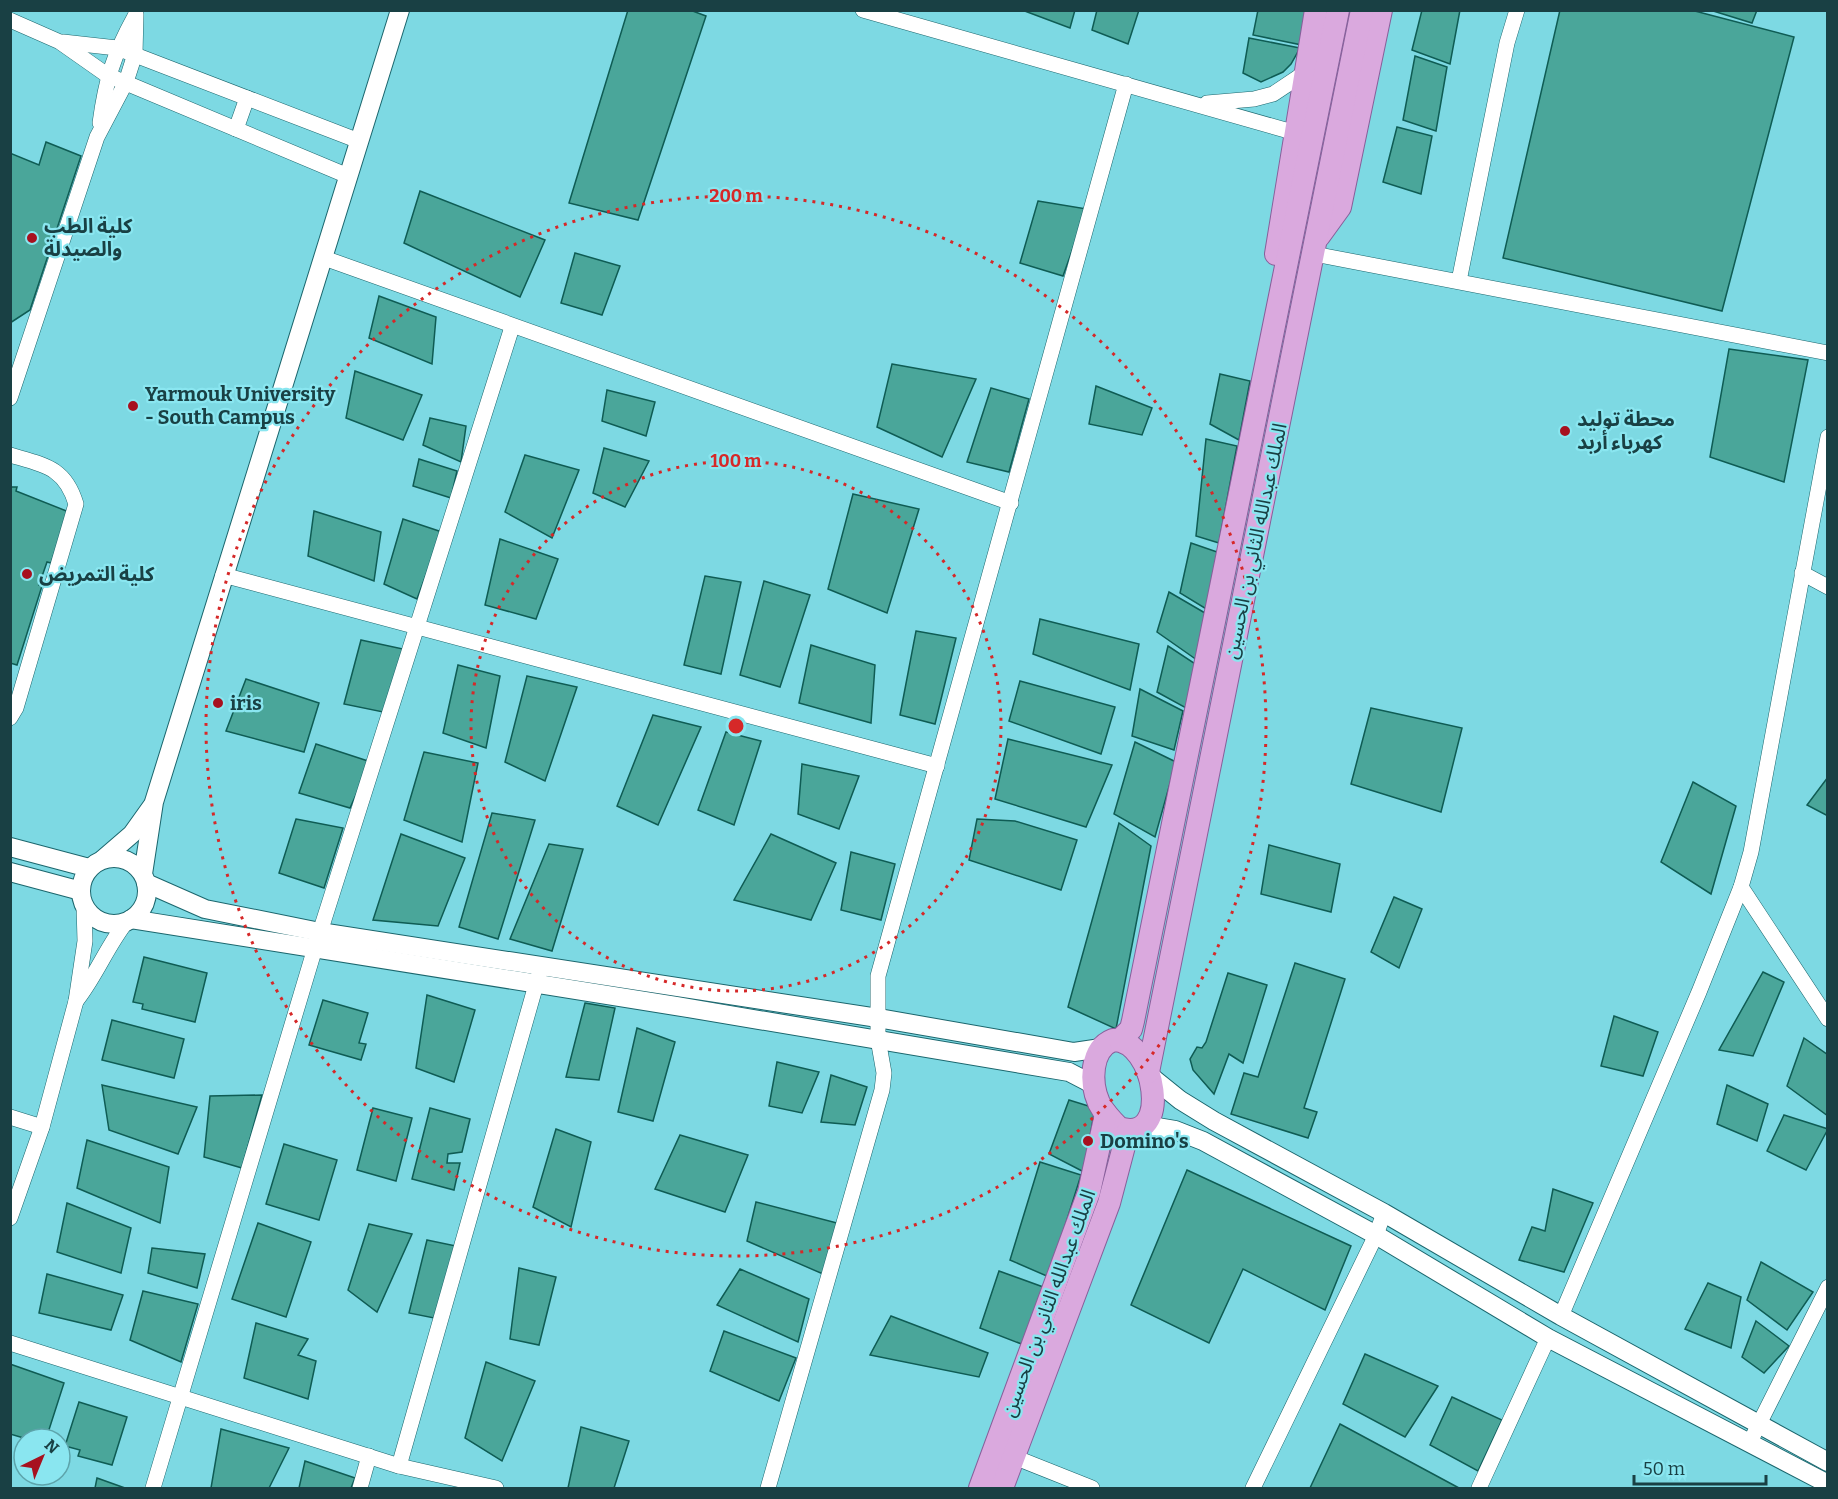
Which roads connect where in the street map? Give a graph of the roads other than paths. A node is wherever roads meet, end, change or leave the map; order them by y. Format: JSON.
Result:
{"nodes":[{"id":1,"x":400,"y":10,"type":"edge"},
{"id":2,"x":863,"y":10,"type":"edge"},
{"id":3,"x":1317,"y":10,"type":"edge"},
{"id":4,"x":1338,"y":10,"type":"edge"},
{"id":5,"x":1362,"y":10,"type":"edge"},
{"id":6,"x":1381,"y":10,"type":"edge"},
{"id":7,"x":1517,"y":10,"type":"edge"},
{"id":8,"x":136,"y":12,"type":"edge"},
{"id":9,"x":10,"y":20,"type":"edge"},
{"id":10,"x":60,"y":42,"type":"junction"},
{"id":11,"x":117,"y":48,"type":"junction"},
{"id":12,"x":135,"y":54,"type":"junction"},
{"id":13,"x":1306,"y":72,"type":"junction"},
{"id":14,"x":107,"y":75,"type":"junction"},
{"id":15,"x":126,"y":82,"type":"junction"},
{"id":16,"x":1126,"y":84,"type":"junction"},
{"id":17,"x":248,"y":98,"type":"junction"},
{"id":18,"x":1195,"y":104,"type":"junction"},
{"id":19,"x":236,"y":129,"type":"junction"},
{"id":20,"x":1296,"y":133,"type":"junction"},
{"id":21,"x":97,"y":137,"type":"junction"},
{"id":22,"x":359,"y":141,"type":"junction"},
{"id":23,"x":348,"y":176,"type":"junction"},
{"id":24,"x":1315,"y":246,"type":"junction"},
{"id":25,"x":324,"y":258,"type":"junction"},
{"id":26,"x":1283,"y":281,"type":"junction"},
{"id":27,"x":1458,"y":281,"type":"junction"},
{"id":28,"x":512,"y":327,"type":"junction"},
{"id":29,"x":1827,"y":353,"type":"edge"},
{"id":30,"x":10,"y":398,"type":"edge"},
{"id":31,"x":1827,"y":437,"type":"edge"},
{"id":32,"x":10,"y":455,"type":"edge"},
{"id":33,"x":1011,"y":502,"type":"junction"},
{"id":34,"x":1802,"y":573,"type":"junction"},
{"id":35,"x":223,"y":575,"type":"junction"},
{"id":36,"x":1827,"y":587,"type":"edge"},
{"id":37,"x":419,"y":627,"type":"junction"},
{"id":38,"x":10,"y":718,"type":"edge"},
{"id":39,"x":938,"y":766,"type":"junction"},
{"id":40,"x":154,"y":802,"type":"junction"},
{"id":41,"x":10,"y":847,"type":"edge"},
{"id":42,"x":96,"y":864,"type":"junction"},
{"id":43,"x":10,"y":872,"type":"edge"},
{"id":44,"x":145,"y":879,"type":"junction"},
{"id":45,"x":1741,"y":887,"type":"junction"},
{"id":46,"x":82,"y":899,"type":"junction"},
{"id":47,"x":129,"y":920,"type":"junction"},
{"id":48,"x":318,"y":940,"type":"junction"},
{"id":49,"x":542,"y":966,"type":"junction"},
{"id":50,"x":536,"y":984,"type":"junction"},
{"id":51,"x":76,"y":1001,"type":"junction"},
{"id":52,"x":878,"y":1018,"type":"junction"},
{"id":53,"x":1827,"y":1019,"type":"edge"},
{"id":54,"x":878,"y":1039,"type":"junction"},
{"id":55,"x":1110,"y":1044,"type":"junction"},
{"id":56,"x":1148,"y":1073,"type":"junction"},
{"id":57,"x":1094,"y":1085,"type":"junction"},
{"id":58,"x":1106,"y":1114,"type":"junction"},
{"id":59,"x":10,"y":1117,"type":"edge"},
{"id":60,"x":42,"y":1127,"type":"junction"},
{"id":61,"x":1137,"y":1128,"type":"junction"},
{"id":62,"x":1384,"y":1213,"type":"junction"},
{"id":63,"x":10,"y":1218,"type":"edge"},
{"id":64,"x":1376,"y":1235,"type":"junction"},
{"id":65,"x":1827,"y":1287,"type":"edge"},
{"id":66,"x":1560,"y":1316,"type":"junction"},
{"id":67,"x":1548,"y":1338,"type":"junction"},
{"id":68,"x":10,"y":1343,"type":"edge"},
{"id":69,"x":182,"y":1397,"type":"junction"},
{"id":70,"x":1760,"y":1423,"type":"junction"},
{"id":71,"x":1750,"y":1442,"type":"junction"},
{"id":72,"x":369,"y":1456,"type":"junction"},
{"id":73,"x":1014,"y":1457,"type":"junction"},
{"id":74,"x":1827,"y":1462,"type":"edge"},
{"id":75,"x":399,"y":1466,"type":"junction"},
{"id":76,"x":1827,"y":1484,"type":"edge"},
{"id":77,"x":153,"y":1488,"type":"edge"},
{"id":78,"x":360,"y":1488,"type":"edge"},
{"id":79,"x":496,"y":1488,"type":"edge"},
{"id":80,"x":768,"y":1488,"type":"edge"},
{"id":81,"x":980,"y":1488,"type":"edge"},
{"id":82,"x":1002,"y":1488,"type":"edge"},
{"id":83,"x":1092,"y":1488,"type":"edge"},
{"id":84,"x":1253,"y":1488,"type":"edge"},
{"id":85,"x":1481,"y":1488,"type":"edge"}],
"edges":[{"from":1,"to":22,"type":"street"},
{"from":2,"to":16,"type":"street"},
{"from":3,"to":13,"type":"main road"},
{"from":4,"to":26,"type":"main road","name":"الملك عبدالله الثاني بن الحسين"},
{"from":5,"to":24,"type":"main road","name":"الملك عبدالله الثاني بن الحسين"},
{"from":6,"to":24,"type":"main road"},
{"from":7,"to":27,"type":"street"},
{"from":8,"to":11,"type":"street"},
{"from":8,"to":12,"type":"street"},
{"from":9,"to":10,"type":"street"},
{"from":10,"to":11,"type":"street"},
{"from":10,"to":14,"type":"street"},
{"from":11,"to":12,"type":"street"},
{"from":11,"to":14,"type":"street"},
{"from":12,"to":15,"type":"street"},
{"from":12,"to":17,"type":"street"},
{"from":13,"to":18,"type":"street"},
{"from":13,"to":20,"type":"main road"},
{"from":14,"to":15,"type":"street"},
{"from":14,"to":21,"type":"street"},
{"from":15,"to":19,"type":"street"},
{"from":15,"to":21,"type":"street"},
{"from":16,"to":18,"type":"street"},
{"from":16,"to":33,"type":"street"},
{"from":17,"to":19,"type":"street"},
{"from":17,"to":22,"type":"street"},
{"from":18,"to":20,"type":"street"},
{"from":19,"to":23,"type":"street"},
{"from":20,"to":26,"type":"main road"},
{"from":21,"to":30,"type":"street"},
{"from":22,"to":23,"type":"street"},
{"from":23,"to":25,"type":"street"},
{"from":24,"to":27,"type":"street"},
{"from":24,"to":56,"type":"main road","name":"الملك عبدالله الثاني بن الحسين"},
{"from":25,"to":28,"type":"street"},
{"from":25,"to":35,"type":"street"},
{"from":26,"to":55,"type":"main road","name":"الملك عبدالله الثاني بن الحسين"},
{"from":27,"to":29,"type":"street"},
{"from":28,"to":33,"type":"street"},
{"from":28,"to":37,"type":"street"},
{"from":31,"to":34,"type":"street"},
{"from":32,"to":38,"type":"street"},
{"from":33,"to":39,"type":"street"},
{"from":34,"to":36,"type":"street"},
{"from":34,"to":45,"type":"street"},
{"from":35,"to":37,"type":"street"},
{"from":35,"to":40,"type":"street"},
{"from":37,"to":39,"type":"street"},
{"from":37,"to":48,"type":"street"},
{"from":39,"to":52,"type":"street"},
{"from":40,"to":42,"type":"street"},
{"from":40,"to":44,"type":"street"},
{"from":41,"to":42,"type":"street"},
{"from":42,"to":44,"type":"street"},
{"from":42,"to":46,"type":"street"},
{"from":43,"to":46,"type":"street"},
{"from":44,"to":47,"type":"street"},
{"from":44,"to":48,"type":"street"},
{"from":45,"to":53,"type":"street"},
{"from":45,"to":66,"type":"street"},
{"from":46,"to":47,"type":"street"},
{"from":46,"to":51,"type":"street"},
{"from":47,"to":48,"type":"street"},
{"from":47,"to":51,"type":"street"},
{"from":48,"to":49,"type":"street"},
{"from":48,"to":50,"type":"street"},
{"from":48,"to":69,"type":"street"},
{"from":49,"to":50,"type":"street"},
{"from":49,"to":52,"type":"street"},
{"from":50,"to":54,"type":"street"},
{"from":50,"to":75,"type":"street"},
{"from":51,"to":60,"type":"street"},
{"from":52,"to":54,"type":"street"},
{"from":52,"to":55,"type":"street"},
{"from":54,"to":57,"type":"street"},
{"from":54,"to":80,"type":"street"},
{"from":55,"to":56,"type":"main road"},
{"from":55,"to":57,"type":"main road"},
{"from":56,"to":61,"type":"main road"},
{"from":56,"to":62,"type":"street"},
{"from":57,"to":58,"type":"main road"},
{"from":58,"to":61,"type":"main road"},
{"from":58,"to":81,"type":"main road","name":"الملك عبدالله الثاني بن الحسين"},
{"from":59,"to":60,"type":"street"},
{"from":60,"to":63,"type":"street"},
{"from":61,"to":64,"type":"street"},
{"from":61,"to":73,"type":"main road","name":"الملك عبدالله الثاني بن الحسين"},
{"from":62,"to":64,"type":"street"},
{"from":62,"to":66,"type":"street"},
{"from":64,"to":67,"type":"street"},
{"from":64,"to":84,"type":"street"},
{"from":65,"to":70,"type":"street"},
{"from":66,"to":70,"type":"street"},
{"from":67,"to":71,"type":"street"},
{"from":67,"to":85,"type":"street"},
{"from":68,"to":69,"type":"street"},
{"from":69,"to":72,"type":"street"},
{"from":69,"to":77,"type":"street"},
{"from":70,"to":71,"type":"street"},
{"from":70,"to":74,"type":"street"},
{"from":71,"to":76,"type":"street"},
{"from":72,"to":75,"type":"street"},
{"from":72,"to":78,"type":"street"},
{"from":73,"to":82,"type":"main road","name":"الملك عبدالله الثاني بن الحسين"},
{"from":73,"to":83,"type":"street"},
{"from":75,"to":79,"type":"street"}]}
